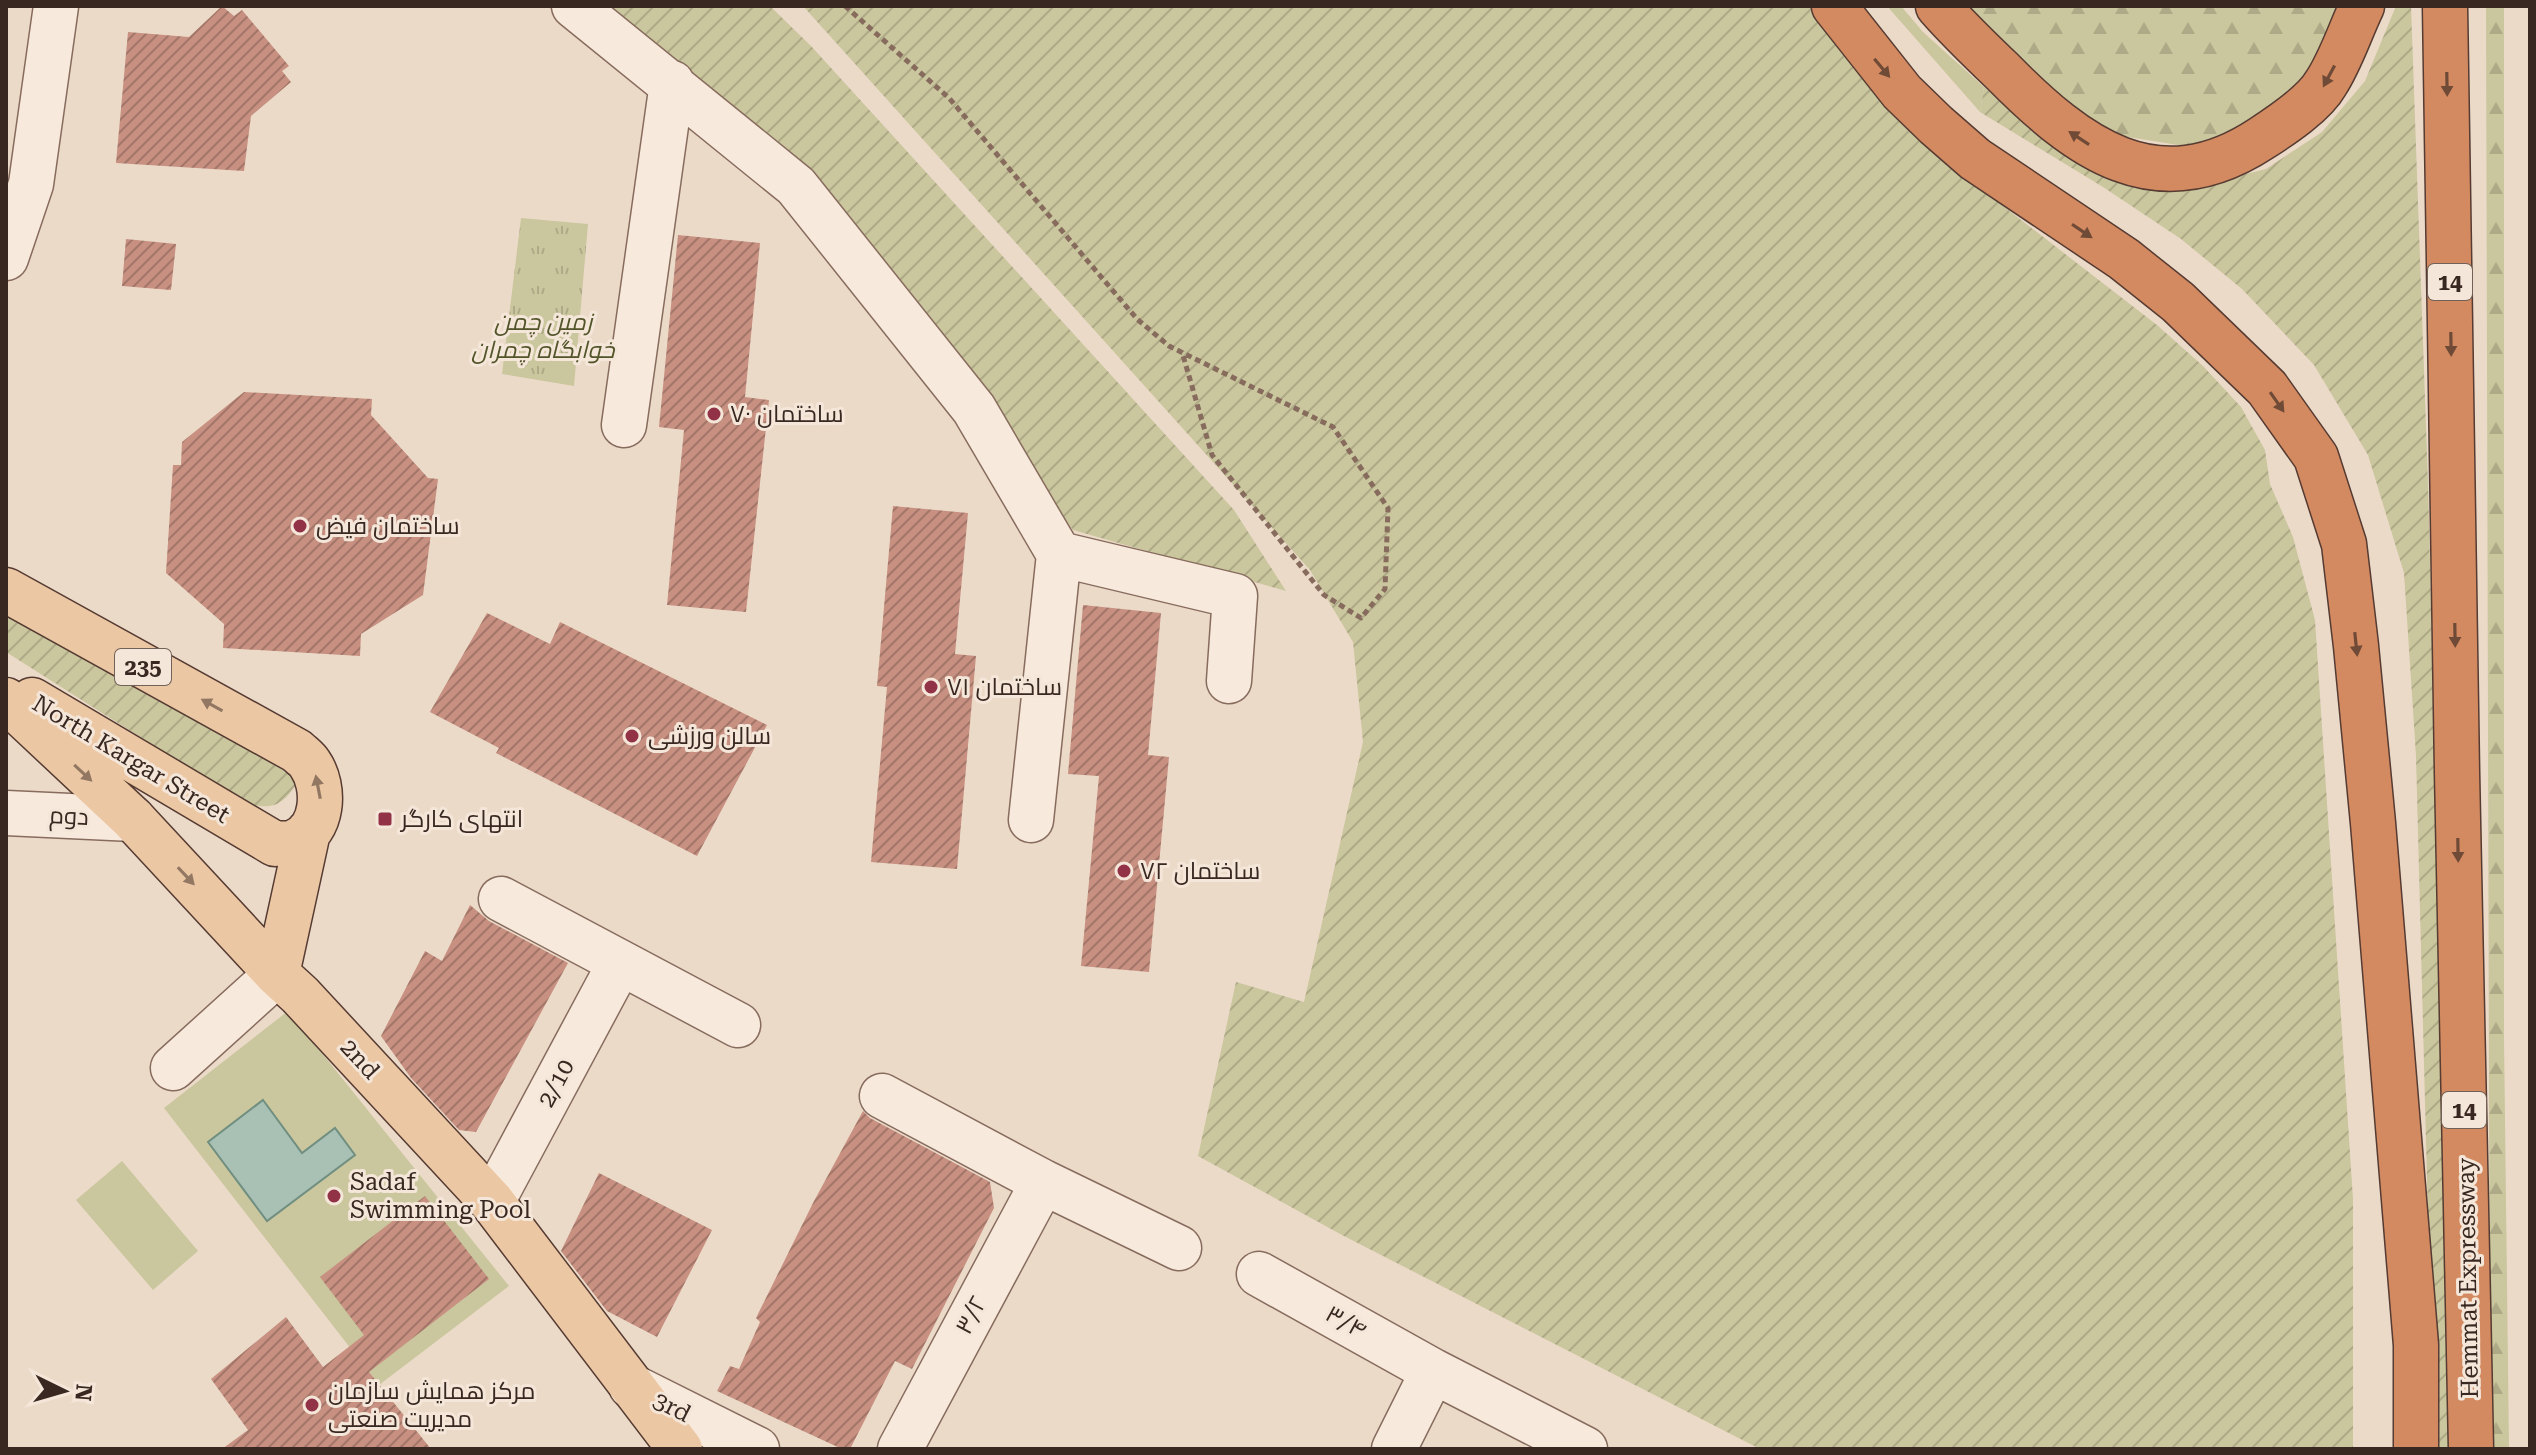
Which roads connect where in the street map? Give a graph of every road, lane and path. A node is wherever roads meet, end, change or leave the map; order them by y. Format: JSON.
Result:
{"nodes":[{"id":1,"x":56,"y":6,"type":"edge"},
{"id":2,"x":574,"y":6,"type":"edge"},
{"id":3,"x":845,"y":6,"type":"edge"},
{"id":4,"x":1834,"y":6,"type":"edge"},
{"id":5,"x":1938,"y":6,"type":"edge"},
{"id":6,"x":2362,"y":6,"type":"edge"},
{"id":7,"x":2445,"y":6,"type":"edge"},
{"id":8,"x":672,"y":83,"type":"junction"},
{"id":9,"x":6,"y":258,"type":"edge"},
{"id":10,"x":1182,"y":352,"type":"junction"},
{"id":11,"x":624,"y":425,"type":"dead end"},
{"id":12,"x":1059,"y":554,"type":"junction"},
{"id":13,"x":6,"y":590,"type":"edge"},
{"id":14,"x":1229,"y":681,"type":"dead end"},
{"id":15,"x":6,"y":685,"type":"edge"},
{"id":16,"x":6,"y":700,"type":"edge"},
{"id":17,"x":8,"y":818,"type":"edge"},
{"id":18,"x":133,"y":819,"type":"junction"},
{"id":19,"x":1031,"y":820,"type":"dead end"},
{"id":20,"x":308,"y":832,"type":"junction"},
{"id":21,"x":501,"y":899,"type":"dead end"},
{"id":22,"x":620,"y":963,"type":"junction"},
{"id":23,"x":277,"y":974,"type":"junction"},
{"id":24,"x":738,"y":1025,"type":"dead end"},
{"id":25,"x":173,"y":1068,"type":"dead end"},
{"id":26,"x":882,"y":1096,"type":"dead end"},
{"id":27,"x":1043,"y":1182,"type":"junction"},
{"id":28,"x":492,"y":1202,"type":"junction"},
{"id":29,"x":1179,"y":1248,"type":"dead end"},
{"id":30,"x":1259,"y":1274,"type":"dead end"},
{"id":31,"x":1433,"y":1371,"type":"junction"},
{"id":32,"x":631,"y":1386,"type":"junction"},
{"id":33,"x":680,"y":1449,"type":"edge"},
{"id":34,"x":757,"y":1449,"type":"edge"},
{"id":35,"x":900,"y":1449,"type":"edge"},
{"id":36,"x":1394,"y":1449,"type":"edge"},
{"id":37,"x":1585,"y":1449,"type":"edge"},
{"id":38,"x":2416,"y":1449,"type":"edge"},
{"id":39,"x":2471,"y":1449,"type":"edge"}],
"edges":[{"from":1,"to":9,"type":"street"},
{"from":2,"to":8,"type":"street"},
{"from":3,"to":10,"type":"path"},
{"from":4,"to":38,"type":"highway","one_way":true},
{"from":6,"to":5,"type":"highway","one_way":true},
{"from":7,"to":39,"type":"highway","name":"Hemmat Expressway","number":"14","one_way":true},
{"from":8,"to":11,"type":"street"},
{"from":8,"to":12,"type":"street"},
{"from":10,"to":10,"type":"path"},
{"from":12,"to":14,"type":"street"},
{"from":12,"to":19,"type":"street"},
{"from":20,"to":13,"type":"main road","number":"235","one_way":true},
{"from":15,"to":20,"type":"main road","name":"North Kargar Street"},
{"from":16,"to":18,"type":"main road","name":"2nd","one_way":true},
{"from":17,"to":18,"type":"street","name":"دوم"},
{"from":18,"to":23,"type":"main road","name":"2nd","one_way":true},
{"from":20,"to":23,"type":"main road"},
{"from":21,"to":22,"type":"street"},
{"from":22,"to":24,"type":"street"},
{"from":22,"to":28,"type":"street","name":"2/10"},
{"from":23,"to":25,"type":"street"},
{"from":23,"to":28,"type":"main road","name":"2nd"},
{"from":26,"to":27,"type":"street"},
{"from":27,"to":29,"type":"street"},
{"from":27,"to":35,"type":"street","name":"۳/۲"},
{"from":28,"to":32,"type":"main road","name":"2nd"},
{"from":30,"to":31,"type":"street","name":"۳/۴"},
{"from":31,"to":36,"type":"street"},
{"from":31,"to":37,"type":"street","name":"۳/۴"},
{"from":32,"to":33,"type":"main road","name":"2nd"},
{"from":32,"to":34,"type":"street","name":"3rd"}]}
